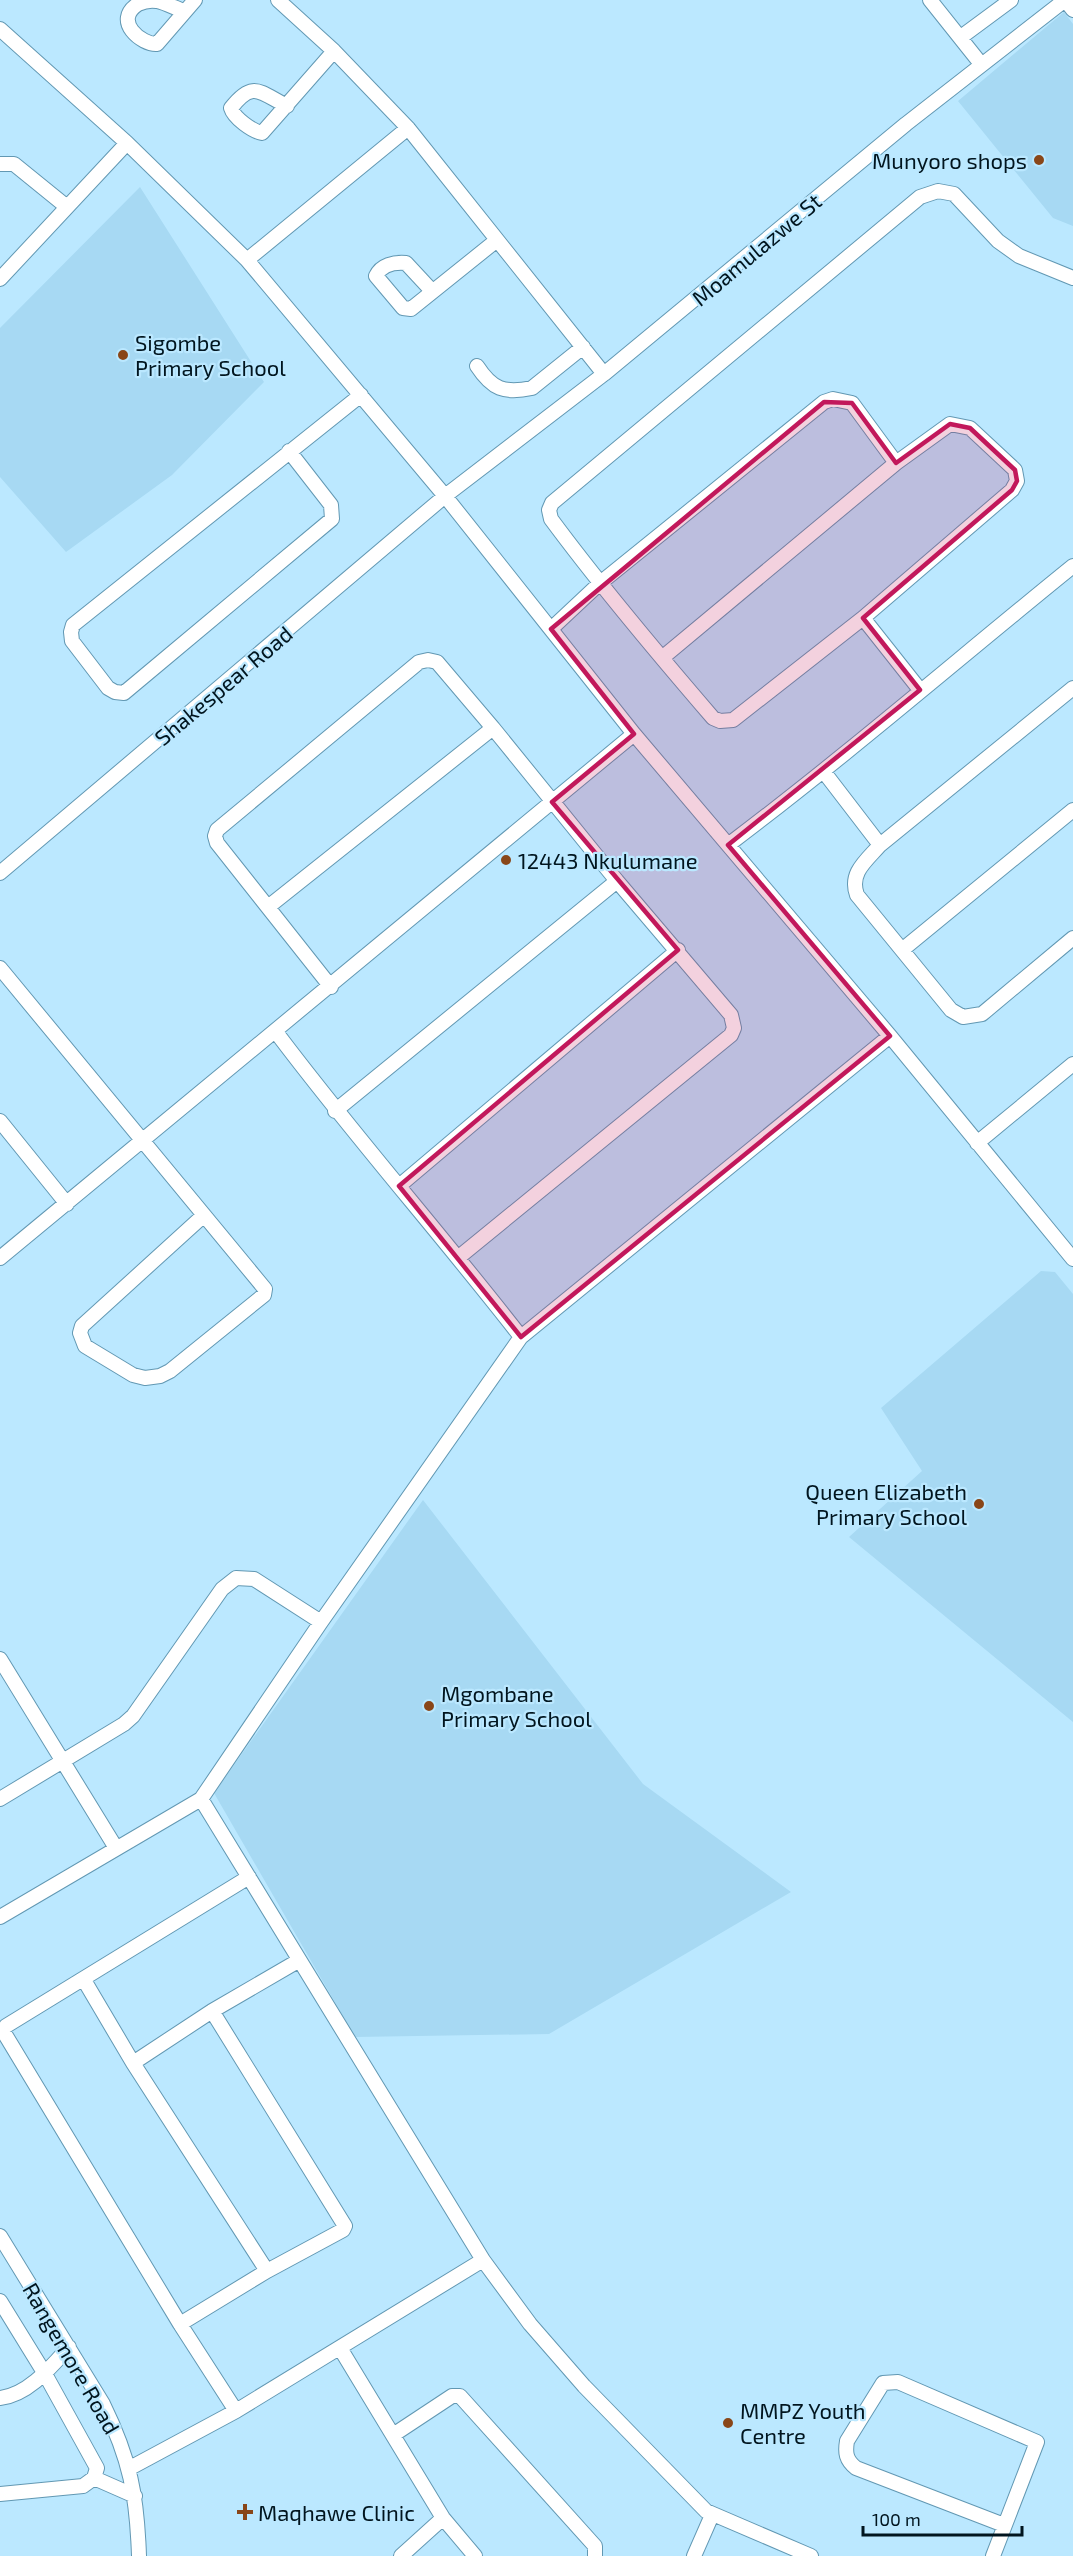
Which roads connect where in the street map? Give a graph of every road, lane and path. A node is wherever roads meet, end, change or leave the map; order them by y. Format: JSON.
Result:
{"nodes":[{"id":1,"x":195,"y":0,"type":"edge"},
{"id":2,"x":278,"y":0,"type":"edge"},
{"id":3,"x":930,"y":0,"type":"edge"},
{"id":4,"x":1011,"y":0,"type":"edge"},
{"id":5,"x":1065,"y":0,"type":"edge"},
{"id":6,"x":1073,"y":10,"type":"edge"},
{"id":7,"x":184,"y":11,"type":"dead end"},
{"id":8,"x":0,"y":29,"type":"edge"},
{"id":9,"x":961,"y":37,"type":"junction"},
{"id":10,"x":334,"y":51,"type":"junction"},
{"id":11,"x":981,"y":64,"type":"junction"},
{"id":12,"x":287,"y":106,"type":"dead end"},
{"id":13,"x":408,"y":128,"type":"junction"},
{"id":14,"x":127,"y":143,"type":"junction"},
{"id":15,"x":0,"y":164,"type":"edge"},
{"id":16,"x":67,"y":207,"type":"junction"},
{"id":17,"x":497,"y":240,"type":"junction"},
{"id":18,"x":247,"y":260,"type":"junction"},
{"id":19,"x":1073,"y":278,"type":"edge"},
{"id":20,"x":0,"y":279,"type":"edge"},
{"id":21,"x":432,"y":291,"type":"dead end"},
{"id":22,"x":583,"y":347,"type":"junction"},
{"id":23,"x":477,"y":366,"type":"dead end"},
{"id":24,"x":604,"y":374,"type":"junction"},
{"id":25,"x":361,"y":395,"type":"junction"},
{"id":26,"x":289,"y":451,"type":"junction"},
{"id":27,"x":897,"y":463,"type":"junction"},
{"id":28,"x":445,"y":496,"type":"junction"},
{"id":29,"x":1073,"y":566,"type":"edge"},
{"id":30,"x":599,"y":584,"type":"junction"},
{"id":31,"x":863,"y":618,"type":"junction"},
{"id":32,"x":551,"y":629,"type":"junction"},
{"id":33,"x":662,"y":658,"type":"junction"},
{"id":34,"x":1073,"y":688,"type":"edge"},
{"id":35,"x":920,"y":690,"type":"junction"},
{"id":36,"x":494,"y":728,"type":"junction"},
{"id":37,"x":634,"y":734,"type":"junction"},
{"id":38,"x":824,"y":772,"type":"junction"},
{"id":39,"x":552,"y":802,"type":"junction"},
{"id":40,"x":1073,"y":810,"type":"edge"},
{"id":41,"x":728,"y":845,"type":"junction"},
{"id":42,"x":880,"y":845,"type":"junction"},
{"id":43,"x":0,"y":873,"type":"edge"},
{"id":44,"x":616,"y":881,"type":"junction"},
{"id":45,"x":268,"y":907,"type":"junction"},
{"id":46,"x":1073,"y":938,"type":"edge"},
{"id":47,"x":678,"y":950,"type":"junction"},
{"id":48,"x":902,"y":950,"type":"junction"},
{"id":49,"x":0,"y":969,"type":"edge"},
{"id":50,"x":331,"y":987,"type":"junction"},
{"id":51,"x":276,"y":1032,"type":"junction"},
{"id":52,"x":890,"y":1036,"type":"junction"},
{"id":53,"x":1073,"y":1064,"type":"edge"},
{"id":54,"x":335,"y":1111,"type":"junction"},
{"id":55,"x":0,"y":1121,"type":"edge"},
{"id":56,"x":144,"y":1141,"type":"junction"},
{"id":57,"x":977,"y":1143,"type":"junction"},
{"id":58,"x":399,"y":1185,"type":"junction"},
{"id":59,"x":67,"y":1204,"type":"junction"},
{"id":60,"x":204,"y":1216,"type":"junction"},
{"id":61,"x":459,"y":1257,"type":"junction"},
{"id":62,"x":0,"y":1258,"type":"edge"},
{"id":63,"x":1073,"y":1259,"type":"edge"},
{"id":64,"x":521,"y":1337,"type":"junction"},
{"id":65,"x":321,"y":1622,"type":"junction"},
{"id":66,"x":0,"y":1659,"type":"edge"},
{"id":67,"x":62,"y":1761,"type":"junction"},
{"id":68,"x":0,"y":1799,"type":"edge"},
{"id":69,"x":201,"y":1799,"type":"junction"},
{"id":70,"x":116,"y":1848,"type":"junction"},
{"id":71,"x":249,"y":1877,"type":"junction"},
{"id":72,"x":0,"y":1917,"type":"edge"},
{"id":73,"x":298,"y":1961,"type":"junction"},
{"id":74,"x":84,"y":1980,"type":"junction"},
{"id":75,"x":212,"y":2011,"type":"junction"},
{"id":76,"x":133,"y":2063,"type":"junction"},
{"id":77,"x":0,"y":2236,"type":"edge"},
{"id":78,"x":483,"y":2260,"type":"junction"},
{"id":79,"x":267,"y":2271,"type":"junction"},
{"id":80,"x":0,"y":2301,"type":"edge"},
{"id":81,"x":180,"y":2324,"type":"junction"},
{"id":82,"x":69,"y":2347,"type":"junction"},
{"id":83,"x":340,"y":2348,"type":"junction"},
{"id":84,"x":45,"y":2374,"type":"junction"},
{"id":85,"x":0,"y":2398,"type":"edge"},
{"id":86,"x":236,"y":2411,"type":"junction"},
{"id":87,"x":393,"y":2435,"type":"junction"},
{"id":88,"x":130,"y":2468,"type":"junction"},
{"id":89,"x":94,"y":2478,"type":"junction"},
{"id":90,"x":0,"y":2493,"type":"edge"},
{"id":91,"x":135,"y":2496,"type":"junction"},
{"id":92,"x":712,"y":2515,"type":"junction"},
{"id":93,"x":443,"y":2518,"type":"junction"},
{"id":94,"x":1004,"y":2525,"type":"junction"},
{"id":95,"x":139,"y":2556,"type":"edge"},
{"id":96,"x":401,"y":2556,"type":"edge"},
{"id":97,"x":475,"y":2556,"type":"edge"},
{"id":98,"x":595,"y":2556,"type":"edge"},
{"id":99,"x":694,"y":2556,"type":"edge"},
{"id":100,"x":811,"y":2556,"type":"edge"},
{"id":101,"x":993,"y":2556,"type":"edge"}],
"edges":[{"from":1,"to":7,"type":"street"},
{"from":2,"to":10,"type":"street"},
{"from":3,"to":9,"type":"street"},
{"from":4,"to":9,"type":"street"},
{"from":5,"to":6,"type":"street"},
{"from":5,"to":11,"type":"street","name":"Moamulazwe St"},
{"from":8,"to":14,"type":"street"},
{"from":9,"to":11,"type":"street"},
{"from":10,"to":12,"type":"street"},
{"from":10,"to":13,"type":"street"},
{"from":11,"to":24,"type":"street","name":"Moamulazwe St"},
{"from":13,"to":17,"type":"street"},
{"from":13,"to":18,"type":"street"},
{"from":14,"to":16,"type":"street"},
{"from":14,"to":18,"type":"street"},
{"from":15,"to":16,"type":"street"},
{"from":16,"to":20,"type":"street"},
{"from":17,"to":21,"type":"street"},
{"from":17,"to":22,"type":"street"},
{"from":18,"to":25,"type":"street"},
{"from":19,"to":30,"type":"street"},
{"from":22,"to":23,"type":"street"},
{"from":22,"to":24,"type":"street"},
{"from":24,"to":28,"type":"street","name":"Moamulazwe St"},
{"from":25,"to":26,"type":"street"},
{"from":25,"to":28,"type":"street"},
{"from":26,"to":26,"type":"street"},
{"from":27,"to":30,"type":"street"},
{"from":27,"to":31,"type":"street"},
{"from":27,"to":33,"type":"street"},
{"from":28,"to":32,"type":"street"},
{"from":28,"to":43,"type":"street","name":"Shakespear Road"},
{"from":29,"to":35,"type":"street"},
{"from":30,"to":32,"type":"street"},
{"from":30,"to":33,"type":"street"},
{"from":31,"to":33,"type":"street"},
{"from":31,"to":35,"type":"street"},
{"from":32,"to":37,"type":"street"},
{"from":34,"to":42,"type":"street"},
{"from":35,"to":38,"type":"street"},
{"from":36,"to":39,"type":"street"},
{"from":36,"to":45,"type":"street"},
{"from":36,"to":45,"type":"street"},
{"from":37,"to":39,"type":"street"},
{"from":37,"to":41,"type":"street"},
{"from":38,"to":41,"type":"street"},
{"from":38,"to":42,"type":"street"},
{"from":39,"to":44,"type":"street"},
{"from":39,"to":50,"type":"street"},
{"from":40,"to":48,"type":"street"},
{"from":41,"to":52,"type":"street"},
{"from":42,"to":48,"type":"street"},
{"from":44,"to":47,"type":"street"},
{"from":44,"to":54,"type":"street"},
{"from":45,"to":50,"type":"street"},
{"from":46,"to":48,"type":"street"},
{"from":47,"to":58,"type":"street"},
{"from":47,"to":61,"type":"street"},
{"from":49,"to":56,"type":"street"},
{"from":50,"to":51,"type":"street"},
{"from":51,"to":54,"type":"street"},
{"from":51,"to":56,"type":"street"},
{"from":52,"to":57,"type":"street"},
{"from":52,"to":64,"type":"street"},
{"from":53,"to":57,"type":"street"},
{"from":54,"to":58,"type":"street"},
{"from":55,"to":59,"type":"street"},
{"from":56,"to":59,"type":"street"},
{"from":56,"to":60,"type":"street"},
{"from":57,"to":63,"type":"street"},
{"from":58,"to":61,"type":"street"},
{"from":59,"to":62,"type":"street"},
{"from":60,"to":60,"type":"street"},
{"from":61,"to":64,"type":"street"},
{"from":64,"to":65,"type":"street"},
{"from":65,"to":67,"type":"street"},
{"from":65,"to":69,"type":"street"},
{"from":66,"to":67,"type":"street"},
{"from":67,"to":68,"type":"street"},
{"from":67,"to":70,"type":"street"},
{"from":69,"to":70,"type":"street"},
{"from":69,"to":71,"type":"street"},
{"from":70,"to":72,"type":"street"},
{"from":71,"to":73,"type":"street"},
{"from":71,"to":74,"type":"street"},
{"from":73,"to":75,"type":"street"},
{"from":73,"to":78,"type":"street"},
{"from":74,"to":76,"type":"street"},
{"from":74,"to":81,"type":"street"},
{"from":75,"to":76,"type":"street"},
{"from":75,"to":79,"type":"street"},
{"from":76,"to":79,"type":"street"},
{"from":77,"to":82,"type":"street","name":"Rangemore Road"},
{"from":78,"to":83,"type":"street"},
{"from":78,"to":92,"type":"street"},
{"from":79,"to":81,"type":"street"},
{"from":80,"to":84,"type":"street"},
{"from":81,"to":86,"type":"street"},
{"from":82,"to":84,"type":"street"},
{"from":82,"to":88,"type":"street","name":"Rangemore Road"},
{"from":83,"to":86,"type":"street"},
{"from":83,"to":87,"type":"street"},
{"from":84,"to":85,"type":"street"},
{"from":84,"to":89,"type":"street"},
{"from":86,"to":88,"type":"street"},
{"from":87,"to":93,"type":"street"},
{"from":87,"to":98,"type":"street"},
{"from":88,"to":91,"type":"street","name":"Rangemore Road"},
{"from":89,"to":90,"type":"street"},
{"from":89,"to":91,"type":"street"},
{"from":91,"to":95,"type":"street","name":"Rangemore Road"},
{"from":92,"to":99,"type":"street"},
{"from":92,"to":100,"type":"street"},
{"from":93,"to":96,"type":"street"},
{"from":93,"to":97,"type":"street"},
{"from":94,"to":94,"type":"street"},
{"from":94,"to":101,"type":"street"}]}
